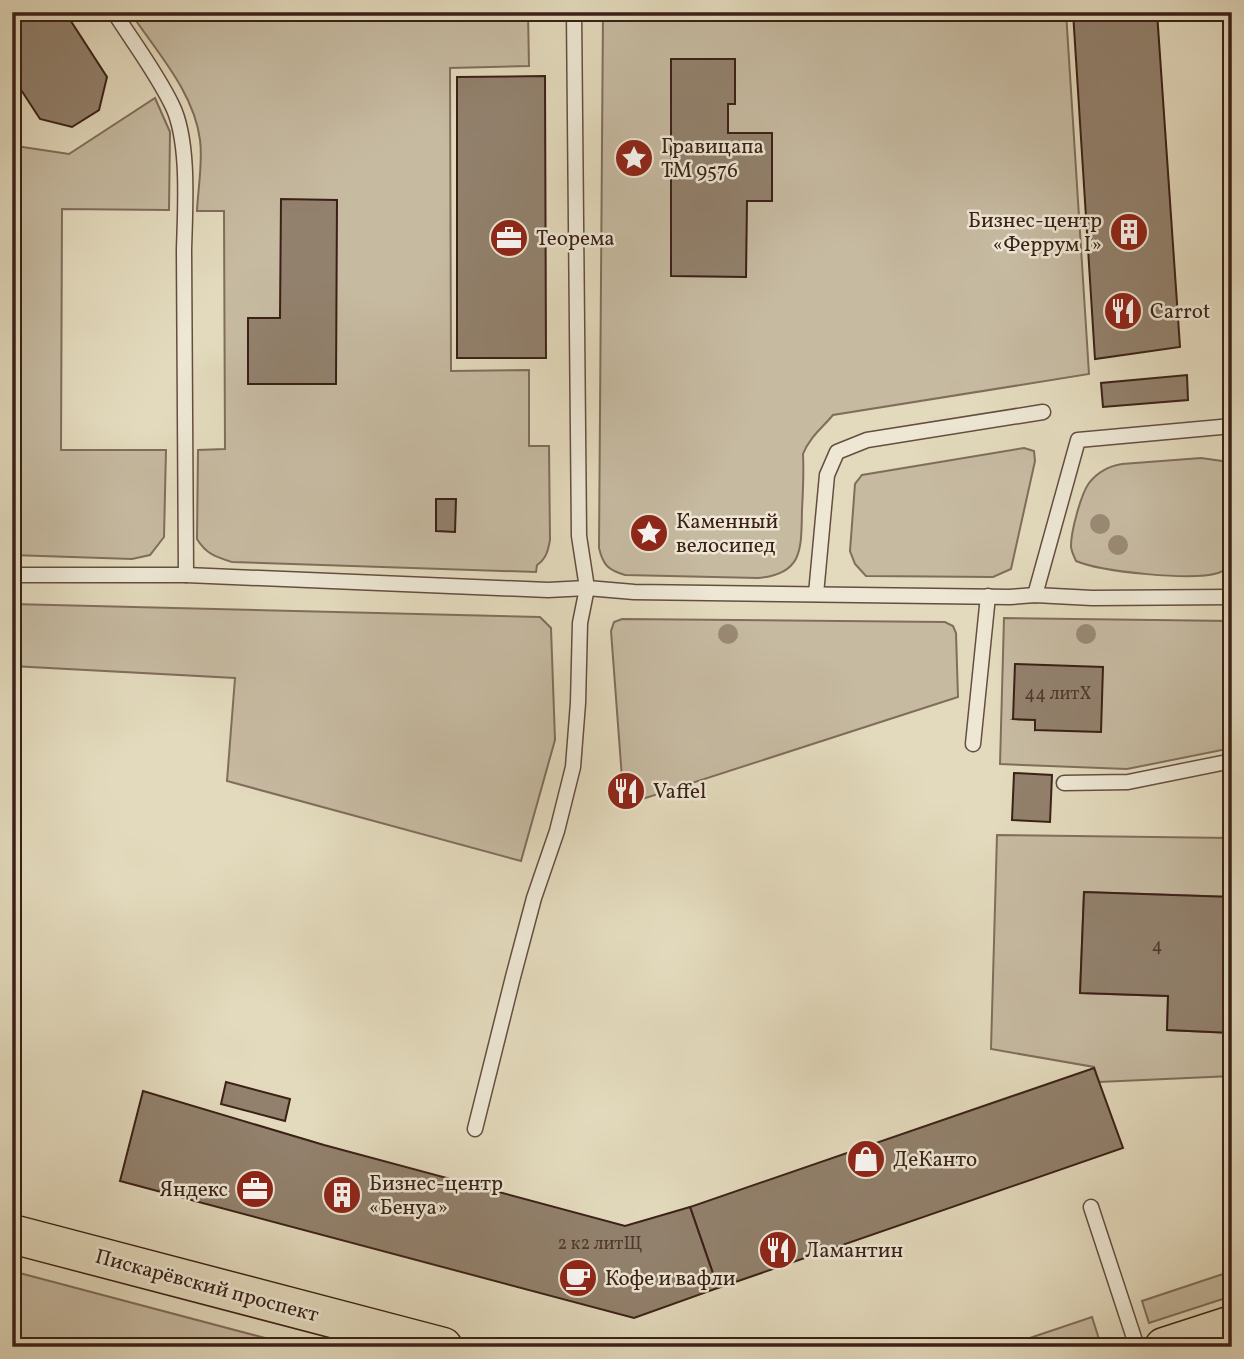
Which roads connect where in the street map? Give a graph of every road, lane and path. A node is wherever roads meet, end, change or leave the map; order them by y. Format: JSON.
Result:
{"nodes":[{"id":1,"x":114,"y":12,"type":"edge"},
{"id":2,"x":574,"y":12,"type":"edge"},
{"id":3,"x":1230,"y":12,"type":"edge"},
{"id":4,"x":1232,"y":35,"type":"edge"},
{"id":5,"x":1043,"y":412,"type":"dead end"},
{"id":6,"x":1232,"y":426,"type":"edge"},
{"id":7,"x":12,"y":575,"type":"edge"},
{"id":8,"x":186,"y":575,"type":"junction"},
{"id":9,"x":587,"y":588,"type":"junction"},
{"id":10,"x":816,"y":594,"type":"junction"},
{"id":11,"x":1035,"y":595,"type":"junction"},
{"id":12,"x":988,"y":596,"type":"junction"},
{"id":13,"x":1232,"y":597,"type":"edge"},
{"id":14,"x":973,"y":744,"type":"dead end"},
{"id":15,"x":1232,"y":761,"type":"edge"},
{"id":16,"x":1063,"y":783,"type":"dead end"},
{"id":17,"x":475,"y":1129,"type":"dead end"},
{"id":18,"x":1091,"y":1207,"type":"dead end"},
{"id":19,"x":12,"y":1234,"type":"edge"},
{"id":20,"x":1232,"y":1325,"type":"edge"},
{"id":21,"x":443,"y":1347,"type":"edge"},
{"id":22,"x":1137,"y":1347,"type":"edge"},
{"id":23,"x":1164,"y":1347,"type":"edge"}],
"edges":[{"from":1,"to":8,"type":"lane"},
{"from":2,"to":9,"type":"lane"},
{"from":3,"to":4,"type":"lane"},
{"from":5,"to":10,"type":"lane"},
{"from":6,"to":11,"type":"lane"},
{"from":7,"to":8,"type":"lane"},
{"from":8,"to":9,"type":"lane"},
{"from":9,"to":10,"type":"lane"},
{"from":9,"to":17,"type":"lane"},
{"from":10,"to":12,"type":"lane"},
{"from":11,"to":12,"type":"lane"},
{"from":11,"to":13,"type":"lane"},
{"from":12,"to":14,"type":"lane"},
{"from":15,"to":16,"type":"lane"},
{"from":18,"to":22,"type":"lane"},
{"from":19,"to":21,"type":"main road","name":"Пискарёвский проспект"},
{"from":20,"to":23,"type":"main road"}]}
